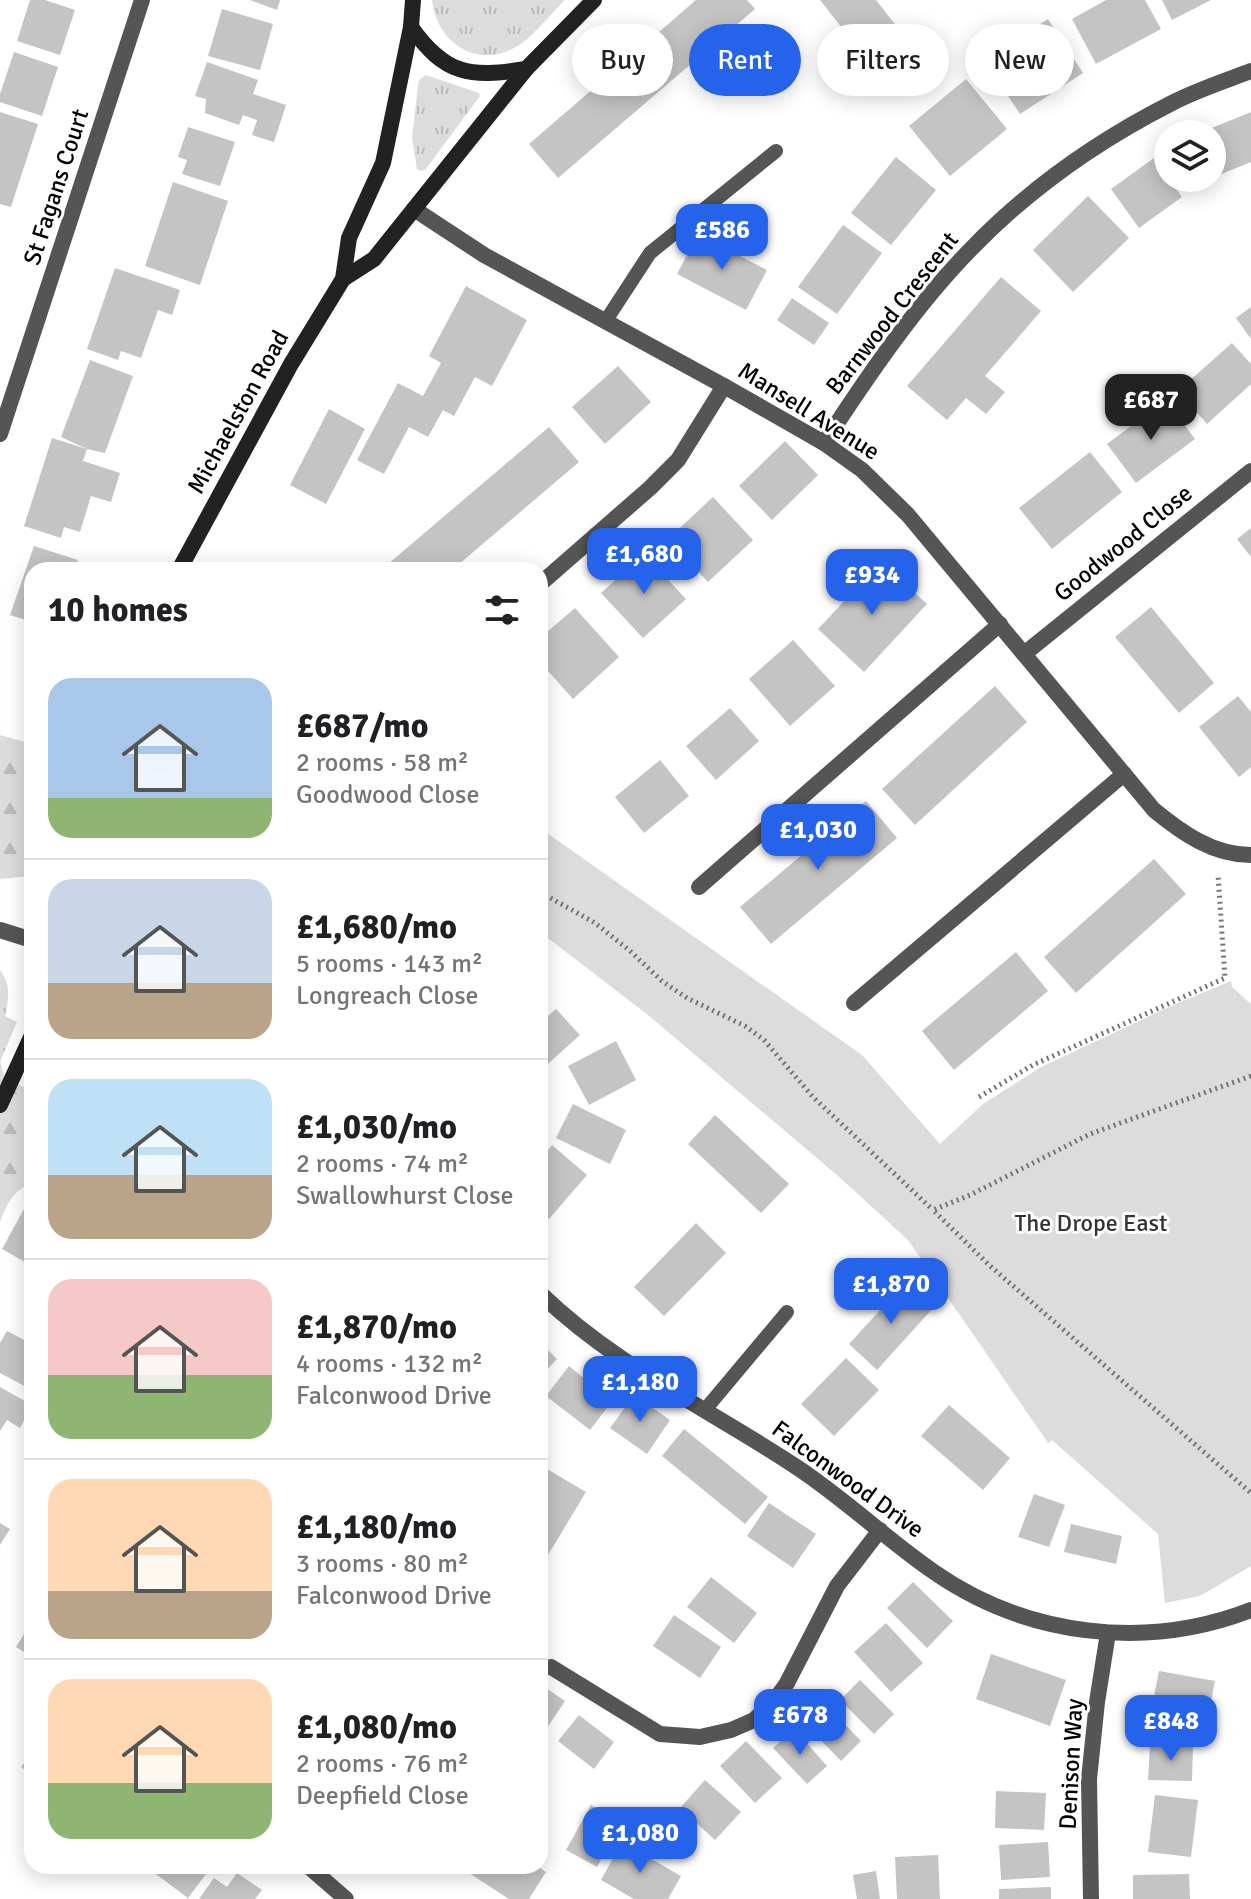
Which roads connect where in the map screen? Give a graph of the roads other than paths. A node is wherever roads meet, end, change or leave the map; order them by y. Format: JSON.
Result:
{"nodes":[{"id":1,"x":142,"y":0,"type":"edge"},
{"id":2,"x":413,"y":0,"type":"edge"},
{"id":3,"x":594,"y":0,"type":"edge"},
{"id":4,"x":411,"y":27,"type":"junction"},
{"id":5,"x":526,"y":69,"type":"junction"},
{"id":6,"x":1251,"y":71,"type":"edge"},
{"id":7,"x":776,"y":151,"type":"dead end"},
{"id":8,"x":414,"y":209,"type":"junction"},
{"id":9,"x":343,"y":279,"type":"junction"},
{"id":10,"x":605,"y":322,"type":"junction"},
{"id":11,"x":724,"y":386,"type":"junction"},
{"id":12,"x":0,"y":434,"type":"edge"},
{"id":13,"x":824,"y":443,"type":"junction"},
{"id":14,"x":1251,"y":471,"type":"edge"},
{"id":15,"x":183,"y":562,"type":"edge"},
{"id":16,"x":548,"y":577,"type":"edge"},
{"id":17,"x":1000,"y":624,"type":"junction"},
{"id":18,"x":1024,"y":654,"type":"junction"},
{"id":19,"x":1124,"y":774,"type":"junction"},
{"id":20,"x":1251,"y":855,"type":"edge"},
{"id":21,"x":699,"y":887,"type":"dead end"},
{"id":22,"x":0,"y":930,"type":"edge"},
{"id":23,"x":24,"y":938,"type":"edge"},
{"id":24,"x":854,"y":1003,"type":"dead end"},
{"id":25,"x":24,"y":1052,"type":"edge"},
{"id":26,"x":0,"y":1105,"type":"edge"},
{"id":27,"x":548,"y":1300,"type":"edge"},
{"id":28,"x":787,"y":1312,"type":"dead end"},
{"id":29,"x":704,"y":1411,"type":"junction"},
{"id":30,"x":880,"y":1530,"type":"junction"},
{"id":31,"x":1251,"y":1610,"type":"edge"},
{"id":32,"x":1108,"y":1633,"type":"junction"},
{"id":33,"x":551,"y":1667,"type":"dead end"},
{"id":34,"x":317,"y":1874,"type":"edge"},
{"id":35,"x":346,"y":1899,"type":"edge"},
{"id":36,"x":1091,"y":1899,"type":"edge"}],
"edges":[{"from":1,"to":12,"type":"street","name":"St Fagans Court"},
{"from":2,"to":4,"type":"street","name":"Michaelston Road"},
{"from":3,"to":5,"type":"street","name":"Michaelston Road"},
{"from":4,"to":5,"type":"street"},
{"from":4,"to":9,"type":"street","name":"Michaelston Road"},
{"from":5,"to":8,"type":"street","name":"Michaelston Road"},
{"from":6,"to":13,"type":"street","name":"Barnwood Crescent"},
{"from":7,"to":10,"type":"lane"},
{"from":8,"to":9,"type":"street","name":"Michaelston Road"},
{"from":8,"to":10,"type":"street","name":"Mansell Avenue"},
{"from":9,"to":15,"type":"street","name":"Michaelston Road"},
{"from":10,"to":11,"type":"street","name":"Mansell Avenue"},
{"from":11,"to":13,"type":"street","name":"Mansell Avenue"},
{"from":11,"to":16,"type":"street"},
{"from":13,"to":17,"type":"street","name":"Mansell Avenue"},
{"from":14,"to":18,"type":"street","name":"Goodwood Close"},
{"from":17,"to":18,"type":"street","name":"Mansell Avenue"},
{"from":17,"to":21,"type":"street"},
{"from":18,"to":19,"type":"street","name":"Mansell Avenue"},
{"from":19,"to":20,"type":"street","name":"Mansell Avenue"},
{"from":19,"to":24,"type":"street"},
{"from":22,"to":23,"type":"street"},
{"from":25,"to":26,"type":"street"},
{"from":27,"to":29,"type":"street","name":"Falconwood Drive"},
{"from":28,"to":29,"type":"lane"},
{"from":29,"to":30,"type":"street","name":"Falconwood Drive"},
{"from":30,"to":32,"type":"street","name":"Falconwood Drive"},
{"from":30,"to":33,"type":"street"},
{"from":31,"to":32,"type":"street","name":"Falconwood Drive"},
{"from":32,"to":36,"type":"street","name":"Denison Way"},
{"from":34,"to":35,"type":"street"}]}
